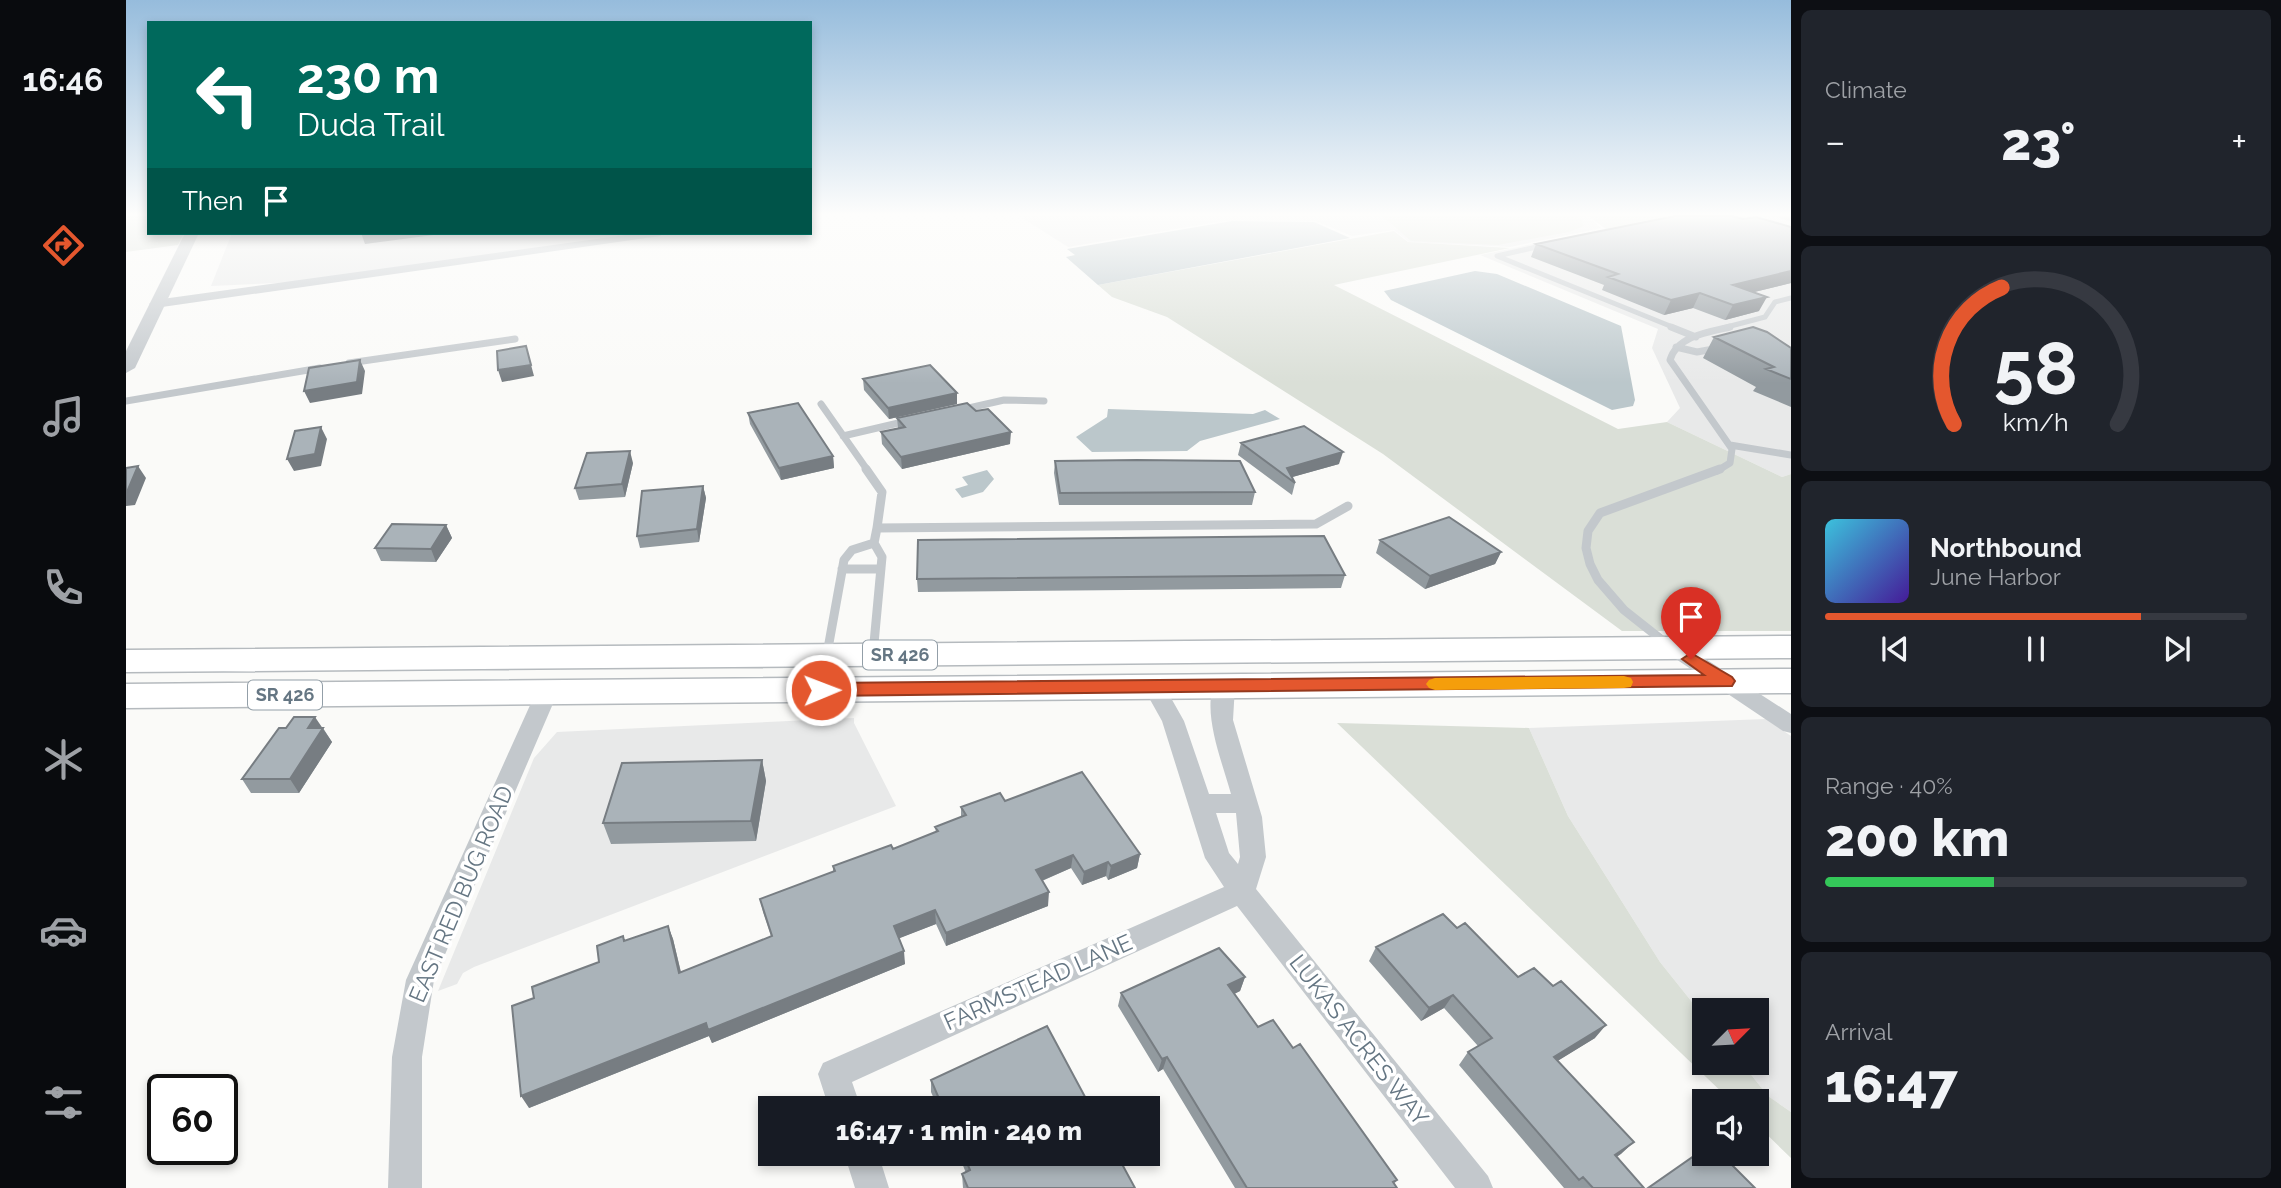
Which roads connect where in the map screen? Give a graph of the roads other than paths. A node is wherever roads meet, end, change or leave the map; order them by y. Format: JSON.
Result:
{"nodes":[{"id":1,"x":172,"y":271,"type":"edge"},
{"id":2,"x":387,"y":271,"type":"edge"},
{"id":3,"x":1535,"y":271,"type":"edge"},
{"id":4,"x":1791,"y":298,"type":"edge"},
{"id":5,"x":155,"y":304,"type":"junction"},
{"id":6,"x":1726,"y":330,"type":"junction"},
{"id":7,"x":1738,"y":334,"type":"edge"},
{"id":8,"x":1696,"y":337,"type":"junction"},
{"id":9,"x":514,"y":339,"type":"dead end"},
{"id":10,"x":1727,"y":346,"type":"edge"},
{"id":11,"x":1676,"y":347,"type":"junction"},
{"id":12,"x":337,"y":365,"type":"edge"},
{"id":13,"x":126,"y":368,"type":"edge"},
{"id":14,"x":324,"y":368,"type":"edge"},
{"id":15,"x":126,"y":401,"type":"edge"},
{"id":16,"x":1044,"y":401,"type":"dead end"},
{"id":17,"x":821,"y":404,"type":"dead end"},
{"id":18,"x":950,"y":412,"type":"edge"},
{"id":19,"x":910,"y":421,"type":"edge"},
{"id":20,"x":843,"y":436,"type":"junction"},
{"id":21,"x":1730,"y":445,"type":"junction"},
{"id":22,"x":1791,"y":455,"type":"edge"},
{"id":23,"x":1348,"y":506,"type":"dead end"},
{"id":24,"x":877,"y":528,"type":"junction"},
{"id":25,"x":874,"y":543,"type":"junction"},
{"id":26,"x":842,"y":569,"type":"junction"},
{"id":27,"x":881,"y":569,"type":"junction"},
{"id":28,"x":1791,"y":647,"type":"edge"},
{"id":29,"x":1674,"y":648,"type":"junction"},
{"id":30,"x":827,"y":655,"type":"junction"},
{"id":31,"x":873,"y":655,"type":"junction"},
{"id":32,"x":126,"y":661,"type":"edge"},
{"id":33,"x":1726,"y":681,"type":"junction"},
{"id":34,"x":1791,"y":681,"type":"edge"},
{"id":35,"x":1224,"y":686,"type":"junction"},
{"id":36,"x":1154,"y":687,"type":"junction"},
{"id":37,"x":752,"y":690,"type":"junction"},
{"id":38,"x":547,"y":692,"type":"junction"},
{"id":39,"x":126,"y":696,"type":"edge"},
{"id":40,"x":1791,"y":724,"type":"edge"},
{"id":41,"x":1246,"y":803,"type":"junction"},
{"id":42,"x":1200,"y":804,"type":"junction"},
{"id":43,"x":1242,"y":891,"type":"junction"},
{"id":44,"x":841,"y":1096,"type":"edge"},
{"id":45,"x":865,"y":1166,"type":"edge"},
{"id":46,"x":405,"y":1188,"type":"edge"},
{"id":47,"x":872,"y":1188,"type":"edge"},
{"id":48,"x":1476,"y":1188,"type":"edge"}],
"edges":[{"from":1,"to":5,"type":"street"},
{"from":2,"to":5,"type":"street"},
{"from":3,"to":8,"type":"lane"},
{"from":4,"to":6,"type":"lane"},
{"from":5,"to":13,"type":"street"},
{"from":6,"to":7,"type":"lane"},
{"from":6,"to":8,"type":"lane"},
{"from":8,"to":11,"type":"lane"},
{"from":9,"to":12,"type":"lane"},
{"from":10,"to":11,"type":"lane"},
{"from":11,"to":21,"type":"lane"},
{"from":14,"to":15,"type":"lane"},
{"from":16,"to":18,"type":"lane"},
{"from":17,"to":20,"type":"lane"},
{"from":19,"to":20,"type":"lane"},
{"from":20,"to":24,"type":"lane"},
{"from":21,"to":22,"type":"lane"},
{"from":21,"to":29,"type":"lane"},
{"from":23,"to":24,"type":"lane"},
{"from":24,"to":25,"type":"lane"},
{"from":25,"to":26,"type":"lane"},
{"from":25,"to":27,"type":"lane"},
{"from":26,"to":27,"type":"lane"},
{"from":26,"to":30,"type":"lane"},
{"from":27,"to":31,"type":"lane"},
{"from":28,"to":29,"type":"main road","number":"SR 426"},
{"from":29,"to":31,"type":"main road","number":"SR 426"},
{"from":29,"to":33,"type":"street"},
{"from":30,"to":31,"type":"main road","number":"SR 426"},
{"from":30,"to":32,"type":"main road","number":"SR 426"},
{"from":31,"to":37,"type":"main road"},
{"from":33,"to":34,"type":"main road","number":"SR 426"},
{"from":33,"to":35,"type":"main road","number":"SR 426"},
{"from":33,"to":40,"type":"street"},
{"from":35,"to":36,"type":"main road","number":"SR 426"},
{"from":35,"to":41,"type":"street"},
{"from":36,"to":37,"type":"main road","number":"SR 426"},
{"from":36,"to":42,"type":"street","name":"LUKAS ACRES WAY"},
{"from":37,"to":38,"type":"main road","number":"SR 426"},
{"from":38,"to":39,"type":"main road","number":"SR 426"},
{"from":38,"to":46,"type":"street","name":"EAST RED BUG ROAD"},
{"from":41,"to":42,"type":"street"},
{"from":41,"to":43,"type":"street"},
{"from":42,"to":43,"type":"street","name":"LUKAS ACRES WAY"},
{"from":43,"to":44,"type":"street","name":"FARMSTEAD LANE"},
{"from":43,"to":48,"type":"street","name":"LUKAS ACRES WAY"},
{"from":45,"to":47,"type":"street"}]}
